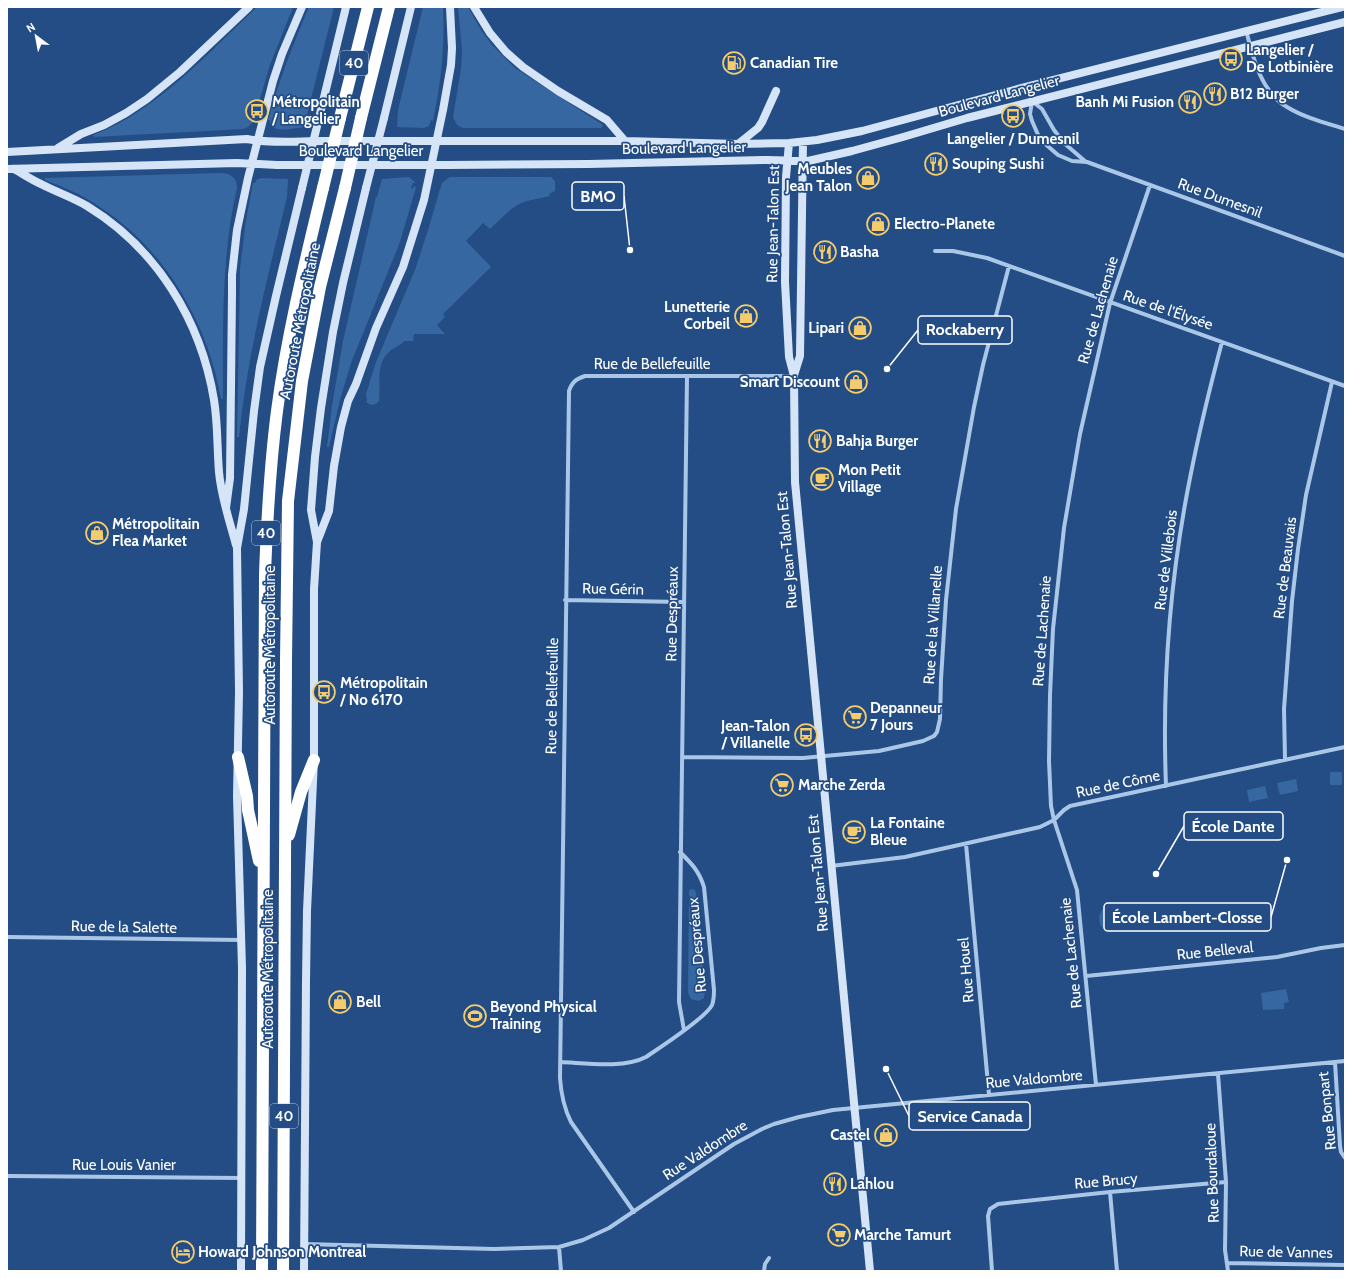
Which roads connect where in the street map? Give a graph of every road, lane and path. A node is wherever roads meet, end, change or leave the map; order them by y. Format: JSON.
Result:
{"nodes":[{"id":1,"x":249,"y":7,"type":"edge"},
{"id":2,"x":302,"y":7,"type":"edge"},
{"id":3,"x":346,"y":7,"type":"edge"},
{"id":4,"x":368,"y":7,"type":"edge"},
{"id":5,"x":389,"y":7,"type":"edge"},
{"id":6,"x":411,"y":7,"type":"edge"},
{"id":7,"x":450,"y":7,"type":"edge"},
{"id":8,"x":474,"y":7,"type":"edge"},
{"id":9,"x":1342,"y":7,"type":"edge"},
{"id":10,"x":1345,"y":22,"type":"edge"},
{"id":11,"x":1246,"y":30,"type":"junction"},
{"id":12,"x":1250,"y":46,"type":"junction"},
{"id":13,"x":1028,"y":87,"type":"junction"},
{"id":14,"x":776,"y":92,"type":"dead end"},
{"id":15,"x":1032,"y":102,"type":"junction"},
{"id":16,"x":1345,"y":129,"type":"edge"},
{"id":17,"x":258,"y":141,"type":"junction"},
{"id":18,"x":437,"y":141,"type":"junction"},
{"id":19,"x":625,"y":141,"type":"junction"},
{"id":20,"x":804,"y":142,"type":"junction"},
{"id":21,"x":789,"y":143,"type":"junction"},
{"id":22,"x":738,"y":144,"type":"junction"},
{"id":23,"x":58,"y":149,"type":"junction"},
{"id":24,"x":7,"y":152,"type":"edge"},
{"id":25,"x":788,"y":161,"type":"junction"},
{"id":26,"x":803,"y":161,"type":"junction"},
{"id":27,"x":1087,"y":162,"type":"junction"},
{"id":28,"x":252,"y":164,"type":"junction"},
{"id":29,"x":432,"y":165,"type":"junction"},
{"id":30,"x":10,"y":169,"type":"edge"},
{"id":31,"x":1150,"y":185,"type":"junction"},
{"id":32,"x":935,"y":251,"type":"dead end"},
{"id":33,"x":1345,"y":256,"type":"edge"},
{"id":34,"x":1009,"y":266,"type":"junction"},
{"id":35,"x":1110,"y":302,"type":"junction"},
{"id":36,"x":1222,"y":342,"type":"junction"},
{"id":37,"x":687,"y":376,"type":"junction"},
{"id":38,"x":794,"y":376,"type":"junction"},
{"id":39,"x":1332,"y":382,"type":"junction"},
{"id":40,"x":1345,"y":386,"type":"edge"},
{"id":41,"x":226,"y":508,"type":"junction"},
{"id":42,"x":317,"y":542,"type":"junction"},
{"id":43,"x":237,"y":548,"type":"junction"},
{"id":44,"x":565,"y":600,"type":"junction"},
{"id":45,"x":684,"y":602,"type":"junction"},
{"id":46,"x":1345,"y":747,"type":"edge"},
{"id":47,"x":682,"y":756,"type":"junction"},
{"id":48,"x":821,"y":756,"type":"junction"},
{"id":49,"x":238,"y":757,"type":"junction"},
{"id":50,"x":314,"y":760,"type":"junction"},
{"id":51,"x":1285,"y":760,"type":"junction"},
{"id":52,"x":1166,"y":786,"type":"junction"},
{"id":53,"x":1054,"y":820,"type":"junction"},
{"id":54,"x":966,"y":844,"type":"junction"},
{"id":55,"x":285,"y":849,"type":"junction"},
{"id":56,"x":680,"y":852,"type":"junction"},
{"id":57,"x":831,"y":866,"type":"junction"},
{"id":58,"x":264,"y":884,"type":"junction"},
{"id":59,"x":7,"y":937,"type":"edge"},
{"id":60,"x":242,"y":940,"type":"junction"},
{"id":61,"x":1345,"y":945,"type":"edge"},
{"id":62,"x":1086,"y":976,"type":"junction"},
{"id":63,"x":684,"y":1030,"type":"junction"},
{"id":64,"x":1345,"y":1061,"type":"edge"},
{"id":65,"x":560,"y":1062,"type":"junction"},
{"id":66,"x":1335,"y":1062,"type":"junction"},
{"id":67,"x":1218,"y":1074,"type":"junction"},
{"id":68,"x":1096,"y":1085,"type":"junction"},
{"id":69,"x":989,"y":1095,"type":"junction"},
{"id":70,"x":854,"y":1108,"type":"junction"},
{"id":71,"x":1345,"y":1158,"type":"edge"},
{"id":72,"x":7,"y":1176,"type":"edge"},
{"id":73,"x":242,"y":1178,"type":"junction"},
{"id":74,"x":1226,"y":1182,"type":"junction"},
{"id":75,"x":1110,"y":1192,"type":"junction"},
{"id":76,"x":634,"y":1212,"type":"junction"},
{"id":77,"x":304,"y":1244,"type":"junction"},
{"id":78,"x":559,"y":1247,"type":"junction"},
{"id":79,"x":769,"y":1258,"type":"dead end"},
{"id":80,"x":1227,"y":1263,"type":"junction"},
{"id":81,"x":1345,"y":1264,"type":"edge"},
{"id":82,"x":241,"y":1271,"type":"edge"},
{"id":83,"x":262,"y":1271,"type":"edge"},
{"id":84,"x":283,"y":1271,"type":"edge"},
{"id":85,"x":304,"y":1271,"type":"edge"},
{"id":86,"x":561,"y":1271,"type":"edge"},
{"id":87,"x":764,"y":1271,"type":"edge"},
{"id":88,"x":870,"y":1271,"type":"edge"},
{"id":89,"x":992,"y":1271,"type":"edge"},
{"id":90,"x":1117,"y":1271,"type":"edge"},
{"id":91,"x":1228,"y":1271,"type":"edge"}],
"edges":[{"from":1,"to":23,"type":"main road"},
{"from":2,"to":17,"type":"main road"},
{"from":3,"to":43,"type":"main road","bridge":true},
{"from":4,"to":58,"type":"highway","name":"Autoroute Métropolitaine","number":"40","bridge":true},
{"from":5,"to":55,"type":"highway","name":"Autoroute Métropolitaine","number":"40","bridge":true},
{"from":6,"to":42,"type":"main road","bridge":true},
{"from":7,"to":18,"type":"main road"},
{"from":8,"to":19,"type":"main road"},
{"from":9,"to":11,"type":"main road","name":"Boulevard Langelier"},
{"from":10,"to":12,"type":"main road","name":"Boulevard Langelier"},
{"from":11,"to":12,"type":"street"},
{"from":11,"to":13,"type":"main road","name":"Boulevard Langelier"},
{"from":12,"to":15,"type":"main road","name":"Boulevard Langelier"},
{"from":12,"to":16,"type":"street"},
{"from":13,"to":15,"type":"street","name":"Rue Dumesnil"},
{"from":13,"to":20,"type":"main road","name":"Boulevard Langelier"},
{"from":14,"to":22,"type":"main road"},
{"from":15,"to":26,"type":"main road","name":"Boulevard Langelier"},
{"from":15,"to":27,"type":"street","name":"Rue Dumesnil"},
{"from":15,"to":27,"type":"street","name":"Rue Dumesnil"},
{"from":17,"to":18,"type":"main road","name":"Boulevard Langelier"},
{"from":17,"to":23,"type":"main road","name":"Boulevard Langelier"},
{"from":17,"to":28,"type":"main road"},
{"from":18,"to":19,"type":"main road","name":"Boulevard Langelier"},
{"from":18,"to":29,"type":"main road"},
{"from":19,"to":22,"type":"main road","name":"Boulevard Langelier"},
{"from":20,"to":21,"type":"main road","name":"Boulevard Langelier"},
{"from":20,"to":26,"type":"main road","name":"Rue Jean-Talon Est"},
{"from":21,"to":22,"type":"main road","name":"Boulevard Langelier"},
{"from":21,"to":25,"type":"main road","name":"Rue Jean-Talon Est"},
{"from":23,"to":24,"type":"main road","name":"Boulevard Langelier"},
{"from":25,"to":26,"type":"main road","name":"Boulevard Langelier"},
{"from":25,"to":29,"type":"main road","name":"Boulevard Langelier"},
{"from":25,"to":38,"type":"main road","name":"Rue Jean-Talon Est"},
{"from":26,"to":38,"type":"main road","name":"Rue Jean-Talon Est"},
{"from":27,"to":31,"type":"street","name":"Rue Dumesnil"},
{"from":28,"to":29,"type":"main road","name":"Boulevard Langelier"},
{"from":28,"to":30,"type":"main road","name":"Boulevard Langelier"},
{"from":28,"to":41,"type":"main road"},
{"from":29,"to":42,"type":"main road"},
{"from":30,"to":41,"type":"main road"},
{"from":31,"to":33,"type":"street","name":"Rue Dumesnil"},
{"from":31,"to":35,"type":"street","name":"Rue de Lachenaie"},
{"from":32,"to":34,"type":"street","name":"Rue de l'Élysée"},
{"from":34,"to":35,"type":"street","name":"Rue de l'Élysée"},
{"from":34,"to":48,"type":"street","name":"Rue de la Villanelle"},
{"from":35,"to":36,"type":"street","name":"Rue de l'Élysée"},
{"from":35,"to":53,"type":"street","name":"Rue de Lachenaie"},
{"from":36,"to":39,"type":"street","name":"Rue de l'Élysée"},
{"from":36,"to":52,"type":"street","name":"Rue de Villebois"},
{"from":37,"to":38,"type":"street","name":"Rue de Bellefeuille"},
{"from":37,"to":44,"type":"street","name":"Rue de Bellefeuille"},
{"from":37,"to":45,"type":"street","name":"Rue Despréaux"},
{"from":38,"to":48,"type":"main road","name":"Rue Jean-Talon Est"},
{"from":39,"to":40,"type":"street","name":"Rue de l'Élysée"},
{"from":39,"to":51,"type":"street","name":"Rue de Beauvais"},
{"from":41,"to":43,"type":"main road"},
{"from":42,"to":50,"type":"main road"},
{"from":43,"to":49,"type":"main road"},
{"from":44,"to":45,"type":"street","name":"Rue Gérin"},
{"from":44,"to":65,"type":"street","name":"Rue de Bellefeuille"},
{"from":45,"to":47,"type":"street","name":"Rue Despréaux"},
{"from":46,"to":51,"type":"street","name":"Rue de Côme"},
{"from":47,"to":48,"type":"street","name":"Rue de la Villanelle"},
{"from":47,"to":56,"type":"street","name":"Rue Despréaux"},
{"from":48,"to":57,"type":"main road","name":"Rue Jean-Talon Est"},
{"from":49,"to":58,"type":"highway"},
{"from":49,"to":60,"type":"main road"},
{"from":50,"to":55,"type":"highway"},
{"from":50,"to":77,"type":"main road"},
{"from":51,"to":52,"type":"street","name":"Rue de Côme"},
{"from":52,"to":53,"type":"street","name":"Rue de Côme"},
{"from":53,"to":54,"type":"street","name":"Rue de Côme"},
{"from":53,"to":62,"type":"street","name":"Rue de Lachenaie"},
{"from":54,"to":57,"type":"street","name":"Rue de Côme"},
{"from":54,"to":69,"type":"street","name":"Rue Houel"},
{"from":55,"to":84,"type":"highway","name":"Autoroute Métropolitaine","number":"40"},
{"from":56,"to":63,"type":"street","name":"Rue Despréaux"},
{"from":56,"to":63,"type":"street","name":"Rue Despréaux"},
{"from":57,"to":70,"type":"main road","name":"Rue Jean-Talon Est"},
{"from":58,"to":83,"type":"highway","name":"Autoroute Métropolitaine","number":"40"},
{"from":59,"to":60,"type":"street","name":"Rue de la Salette"},
{"from":60,"to":73,"type":"main road"},
{"from":61,"to":62,"type":"street","name":"Rue Belleval"},
{"from":62,"to":68,"type":"street","name":"Rue de Lachenaie"},
{"from":63,"to":65,"type":"street","name":"Rue Despréaux"},
{"from":64,"to":66,"type":"street","name":"Rue Valdombre"},
{"from":65,"to":76,"type":"street","name":"Rue de Bellefeuille"},
{"from":66,"to":67,"type":"street","name":"Rue Valdombre"},
{"from":66,"to":71,"type":"street","name":"Rue Bonpart"},
{"from":67,"to":68,"type":"street","name":"Rue Valdombre"},
{"from":67,"to":74,"type":"street","name":"Rue Bourdaloue"},
{"from":68,"to":69,"type":"street","name":"Rue Valdombre"},
{"from":69,"to":70,"type":"street","name":"Rue Valdombre"},
{"from":70,"to":76,"type":"street","name":"Rue Valdombre"},
{"from":70,"to":88,"type":"main road","name":"Rue Jean-Talon Est"},
{"from":72,"to":73,"type":"street","name":"Rue Louis Vanier"},
{"from":73,"to":82,"type":"main road"},
{"from":74,"to":75,"type":"street","name":"Rue Brucy"},
{"from":74,"to":80,"type":"street","name":"Rue Bourdaloue"},
{"from":75,"to":89,"type":"street","name":"Rue Brucy"},
{"from":75,"to":90,"type":"street"},
{"from":76,"to":78,"type":"street","name":"Rue Valdombre"},
{"from":77,"to":78,"type":"street","name":"Rue Valdombre"},
{"from":77,"to":85,"type":"main road"},
{"from":78,"to":86,"type":"street"},
{"from":79,"to":87,"type":"street"},
{"from":80,"to":81,"type":"street","name":"Rue de Vannes"},
{"from":80,"to":91,"type":"street","name":"Rue Bourdaloue"}]}
